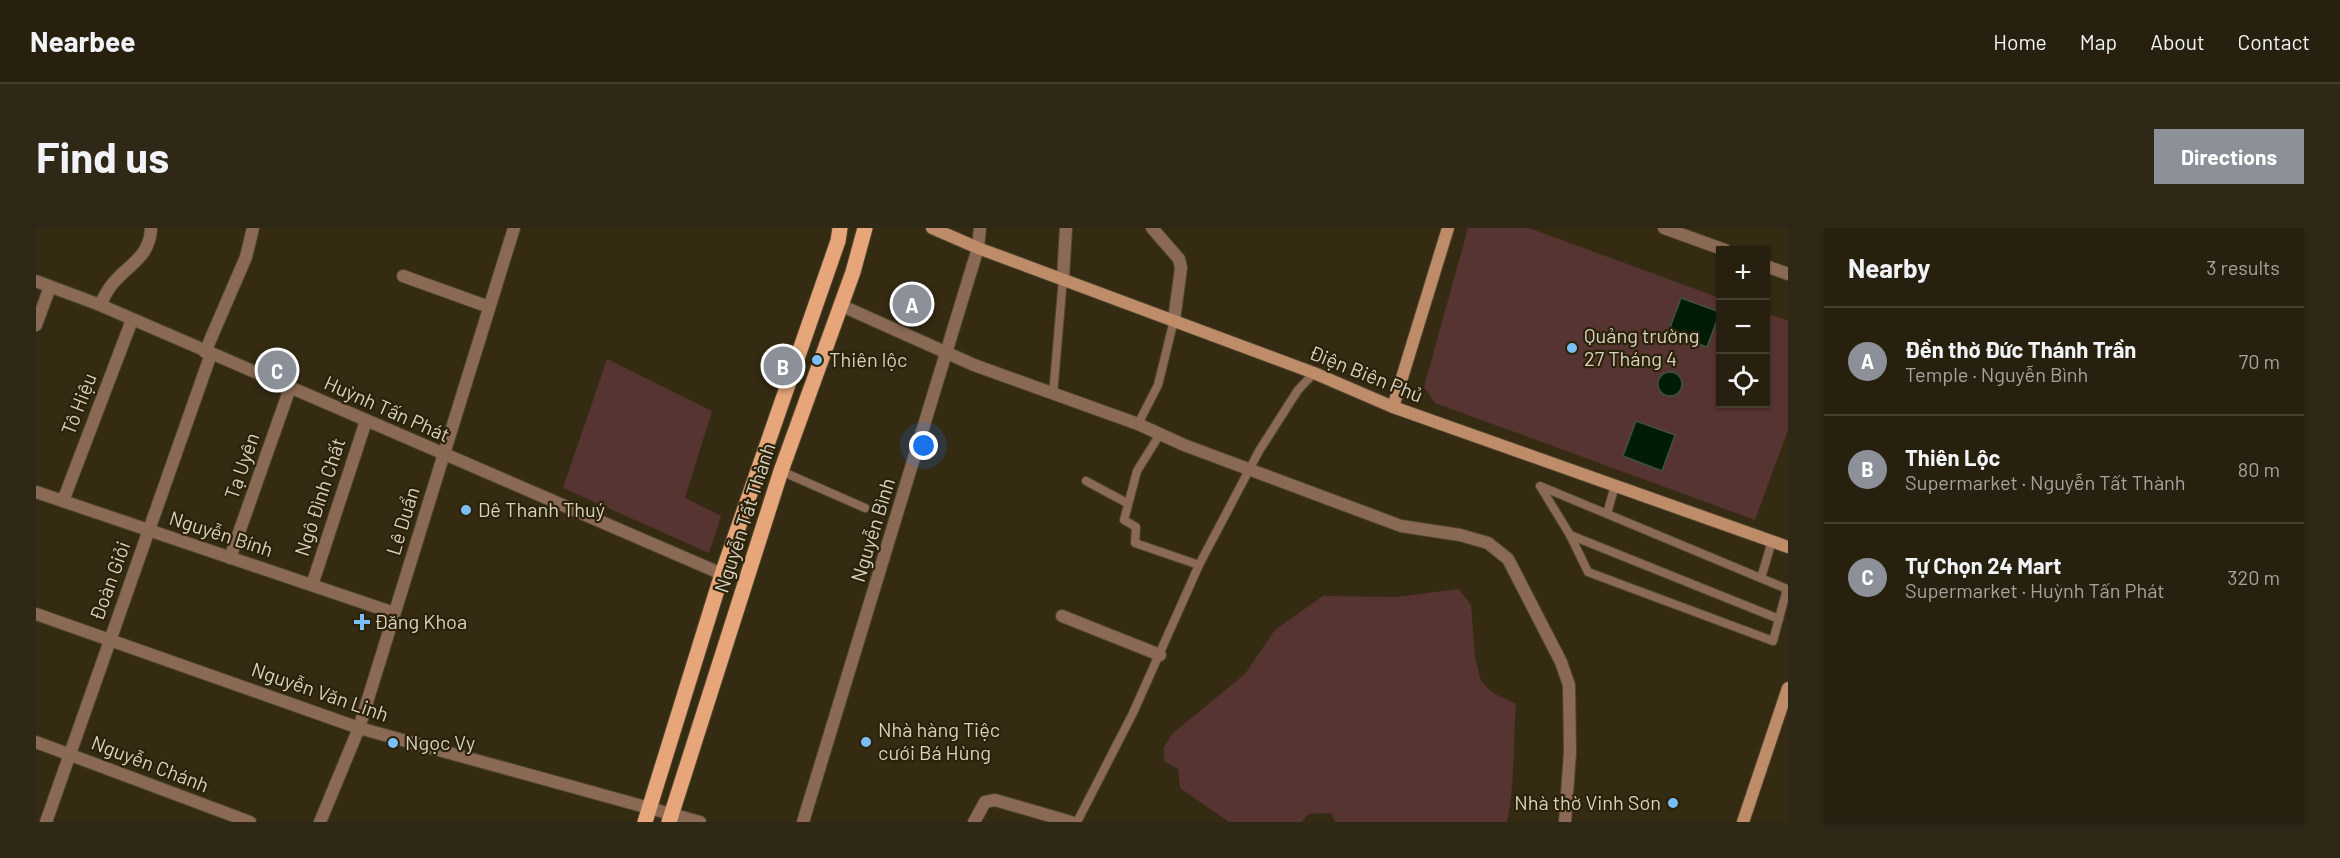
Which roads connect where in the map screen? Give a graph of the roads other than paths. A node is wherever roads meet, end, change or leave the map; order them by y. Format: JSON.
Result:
{"nodes":[{"id":1,"x":151,"y":228,"type":"edge"},
{"id":2,"x":253,"y":228,"type":"edge"},
{"id":3,"x":514,"y":228,"type":"edge"},
{"id":4,"x":840,"y":228,"type":"edge"},
{"id":5,"x":865,"y":228,"type":"edge"},
{"id":6,"x":932,"y":228,"type":"edge"},
{"id":7,"x":980,"y":228,"type":"edge"},
{"id":8,"x":1066,"y":228,"type":"edge"},
{"id":9,"x":1152,"y":228,"type":"edge"},
{"id":10,"x":1448,"y":228,"type":"edge"},
{"id":11,"x":1664,"y":228,"type":"edge"},
{"id":12,"x":1716,"y":247,"type":"edge"},
{"id":13,"x":978,"y":248,"type":"junction"},
{"id":14,"x":1770,"y":267,"type":"edge"},
{"id":15,"x":1788,"y":274,"type":"edge"},
{"id":16,"x":403,"y":276,"type":"dead end"},
{"id":17,"x":1063,"y":278,"type":"junction"},
{"id":18,"x":36,"y":281,"type":"edge"},
{"id":19,"x":50,"y":286,"type":"junction"},
{"id":20,"x":100,"y":305,"type":"junction"},
{"id":21,"x":840,"y":305,"type":"junction"},
{"id":22,"x":489,"y":307,"type":"junction"},
{"id":23,"x":132,"y":320,"type":"junction"},
{"id":24,"x":1174,"y":320,"type":"junction"},
{"id":25,"x":36,"y":325,"type":"edge"},
{"id":26,"x":208,"y":353,"type":"junction"},
{"id":27,"x":947,"y":353,"type":"junction"},
{"id":28,"x":1314,"y":373,"type":"junction"},
{"id":29,"x":290,"y":388,"type":"junction"},
{"id":30,"x":1053,"y":395,"type":"junction"},
{"id":31,"x":1393,"y":407,"type":"junction"},
{"id":32,"x":366,"y":421,"type":"junction"},
{"id":33,"x":1138,"y":424,"type":"junction"},
{"id":34,"x":1160,"y":434,"type":"junction"},
{"id":35,"x":443,"y":455,"type":"junction"},
{"id":36,"x":1250,"y":469,"type":"junction"},
{"id":37,"x":781,"y":471,"type":"junction"},
{"id":38,"x":1086,"y":481,"type":"dead end"},
{"id":39,"x":1615,"y":485,"type":"junction"},
{"id":40,"x":36,"y":492,"type":"edge"},
{"id":41,"x":63,"y":501,"type":"junction"},
{"id":42,"x":1127,"y":503,"type":"junction"},
{"id":43,"x":865,"y":508,"type":"dead end"},
{"id":44,"x":1607,"y":514,"type":"junction"},
{"id":45,"x":149,"y":531,"type":"junction"},
{"id":46,"x":1570,"y":536,"type":"junction"},
{"id":47,"x":1772,"y":541,"type":"junction"},
{"id":48,"x":1788,"y":547,"type":"edge"},
{"id":49,"x":230,"y":558,"type":"junction"},
{"id":50,"x":1199,"y":566,"type":"junction"},
{"id":51,"x":722,"y":574,"type":"junction"},
{"id":52,"x":1761,"y":578,"type":"junction"},
{"id":53,"x":312,"y":585,"type":"junction"},
{"id":54,"x":394,"y":613,"type":"junction"},
{"id":55,"x":36,"y":614,"type":"edge"},
{"id":56,"x":1062,"y":616,"type":"dead end"},
{"id":57,"x":1779,"y":619,"type":"junction"},
{"id":58,"x":110,"y":640,"type":"junction"},
{"id":59,"x":1160,"y":655,"type":"junction"},
{"id":60,"x":1788,"y":688,"type":"edge"},
{"id":61,"x":359,"y":728,"type":"junction"},
{"id":62,"x":36,"y":742,"type":"edge"},
{"id":63,"x":70,"y":755,"type":"junction"},
{"id":64,"x":648,"y":815,"type":"edge"},
{"id":65,"x":670,"y":818,"type":"edge"},
{"id":66,"x":46,"y":822,"type":"edge"},
{"id":67,"x":250,"y":822,"type":"edge"},
{"id":68,"x":320,"y":822,"type":"edge"},
{"id":69,"x":700,"y":822,"type":"edge"},
{"id":70,"x":803,"y":822,"type":"edge"},
{"id":71,"x":974,"y":822,"type":"edge"},
{"id":72,"x":1071,"y":822,"type":"edge"},
{"id":73,"x":1077,"y":822,"type":"edge"},
{"id":74,"x":1565,"y":822,"type":"edge"},
{"id":75,"x":1743,"y":822,"type":"edge"}],
"edges":[{"from":1,"to":20,"type":"street"},
{"from":2,"to":26,"type":"street","name":"Đoàn Giỏi"},
{"from":3,"to":22,"type":"street","name":"Lê Duẩn"},
{"from":4,"to":51,"type":"main road","name":"Nguyễn Tất Thành"},
{"from":5,"to":21,"type":"main road","name":"Nguyễn Tất Thành"},
{"from":6,"to":13,"type":"street","name":"Điện Biên Phủ"},
{"from":7,"to":13,"type":"street","name":"Nguyễn Bình"},
{"from":8,"to":17,"type":"street"},
{"from":9,"to":24,"type":"street"},
{"from":10,"to":31,"type":"street"},
{"from":11,"to":12,"type":"street"},
{"from":13,"to":17,"type":"street","name":"Điện Biên Phủ"},
{"from":13,"to":27,"type":"street","name":"Nguyễn Bình"},
{"from":14,"to":15,"type":"street"},
{"from":16,"to":22,"type":"street"},
{"from":17,"to":24,"type":"street","name":"Điện Biên Phủ"},
{"from":17,"to":30,"type":"lane"},
{"from":18,"to":19,"type":"street","name":"Huỳnh Tấn Phát"},
{"from":19,"to":20,"type":"street","name":"Huỳnh Tấn Phát"},
{"from":19,"to":25,"type":"street"},
{"from":20,"to":23,"type":"street","name":"Huỳnh Tấn Phát"},
{"from":21,"to":27,"type":"street"},
{"from":21,"to":37,"type":"main road","name":"Nguyễn Tất Thành"},
{"from":22,"to":35,"type":"street","name":"Lê Duẩn"},
{"from":23,"to":26,"type":"street","name":"Huỳnh Tấn Phát"},
{"from":23,"to":41,"type":"street","name":"Tô Hiệu"},
{"from":24,"to":28,"type":"street","name":"Điện Biên Phủ"},
{"from":24,"to":33,"type":"lane"},
{"from":26,"to":29,"type":"street","name":"Huỳnh Tấn Phát"},
{"from":26,"to":45,"type":"street","name":"Đoàn Giỏi"},
{"from":27,"to":30,"type":"street"},
{"from":27,"to":70,"type":"street","name":"Nguyễn Bình"},
{"from":28,"to":31,"type":"street","name":"Điện Biên Phủ"},
{"from":28,"to":36,"type":"lane"},
{"from":29,"to":32,"type":"street","name":"Huỳnh Tấn Phát"},
{"from":29,"to":49,"type":"street","name":"Tạ Uyên"},
{"from":30,"to":33,"type":"street"},
{"from":31,"to":39,"type":"street","name":"Điện Biên Phủ"},
{"from":32,"to":35,"type":"street","name":"Huỳnh Tấn Phát"},
{"from":32,"to":53,"type":"street","name":"Ngô Đình Chất"},
{"from":33,"to":34,"type":"street"},
{"from":34,"to":36,"type":"street"},
{"from":34,"to":42,"type":"lane"},
{"from":35,"to":51,"type":"street","name":"Huỳnh Tấn Phát"},
{"from":35,"to":54,"type":"street","name":"Lê Duẩn"},
{"from":36,"to":50,"type":"lane"},
{"from":36,"to":74,"type":"street"},
{"from":37,"to":43,"type":"lane"},
{"from":37,"to":65,"type":"main road","name":"Nguyễn Tất Thành"},
{"from":38,"to":42,"type":"lane"},
{"from":39,"to":44,"type":"lane"},
{"from":39,"to":47,"type":"street","name":"Điện Biên Phủ"},
{"from":40,"to":41,"type":"street","name":"Nguyễn Bính"},
{"from":41,"to":45,"type":"street","name":"Nguyễn Bính"},
{"from":42,"to":50,"type":"lane"},
{"from":44,"to":46,"type":"lane"},
{"from":44,"to":52,"type":"lane"},
{"from":45,"to":49,"type":"street","name":"Nguyễn Bính"},
{"from":45,"to":58,"type":"street","name":"Đoàn Giỏi"},
{"from":46,"to":57,"type":"lane"},
{"from":46,"to":57,"type":"lane"},
{"from":47,"to":48,"type":"street","name":"Điện Biên Phủ"},
{"from":47,"to":52,"type":"lane"},
{"from":49,"to":53,"type":"street","name":"Nguyễn Bính"},
{"from":50,"to":59,"type":"lane"},
{"from":51,"to":64,"type":"main road","name":"Nguyễn Tất Thành"},
{"from":52,"to":57,"type":"lane"},
{"from":53,"to":54,"type":"street","name":"Nguyễn Bính"},
{"from":54,"to":61,"type":"street","name":"Lê Duẩn"},
{"from":55,"to":58,"type":"street","name":"Nguyễn Văn Linh"},
{"from":56,"to":59,"type":"street"},
{"from":58,"to":61,"type":"street","name":"Nguyễn Văn Linh"},
{"from":58,"to":63,"type":"street","name":"Đoàn Giỏi"},
{"from":59,"to":73,"type":"lane"},
{"from":60,"to":75,"type":"street"},
{"from":61,"to":64,"type":"street","name":"Nguyễn Văn Linh"},
{"from":61,"to":68,"type":"street","name":"Lê Duẩn"},
{"from":62,"to":63,"type":"street","name":"Nguyễn Chánh"},
{"from":63,"to":66,"type":"street","name":"Đoàn Giỏi"},
{"from":63,"to":67,"type":"street","name":"Nguyễn Chánh"},
{"from":64,"to":65,"type":"street","name":"Nguyễn Văn Linh"},
{"from":65,"to":69,"type":"street","name":"Nguyễn Văn Linh"},
{"from":71,"to":72,"type":"street"}]}
